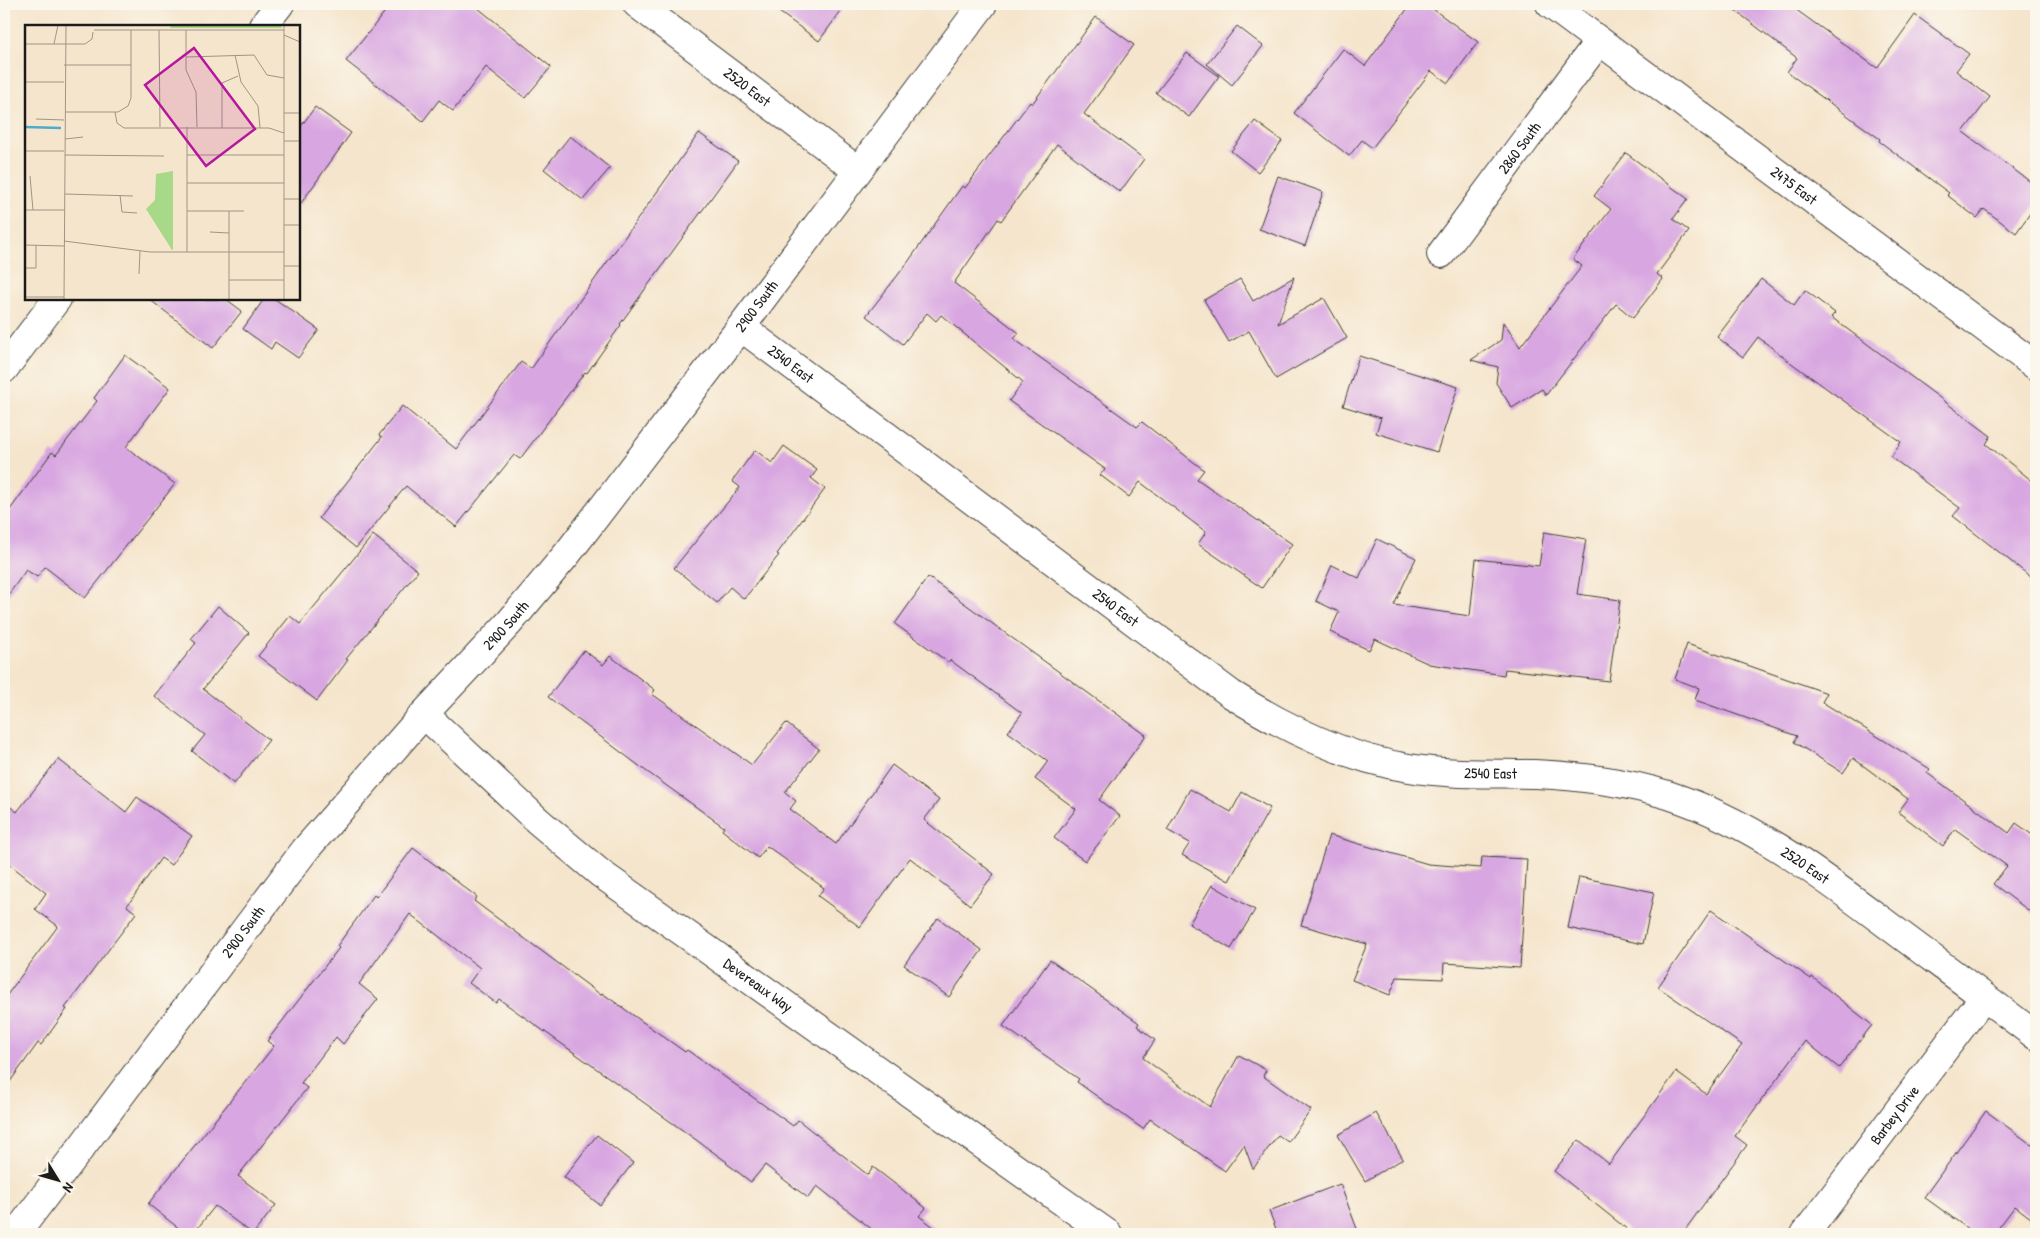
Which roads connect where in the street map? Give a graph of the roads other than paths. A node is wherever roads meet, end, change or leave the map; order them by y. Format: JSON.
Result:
{"nodes":[{"id":1,"x":280,"y":4,"type":"edge"},
{"id":2,"x":637,"y":4,"type":"edge"},
{"id":3,"x":983,"y":4,"type":"edge"},
{"id":4,"x":1550,"y":4,"type":"edge"},
{"id":5,"x":264,"y":25,"type":"edge"},
{"id":6,"x":1600,"y":41,"type":"junction"},
{"id":7,"x":858,"y":170,"type":"junction"},
{"id":8,"x":1441,"y":254,"type":"dead end"},
{"id":9,"x":56,"y":300,"type":"edge"},
{"id":10,"x":741,"y":327,"type":"junction"},
{"id":11,"x":2036,"y":366,"type":"edge"},
{"id":12,"x":4,"y":369,"type":"edge"},
{"id":13,"x":424,"y":714,"type":"junction"},
{"id":14,"x":1538,"y":774,"type":"joint"},
{"id":15,"x":1984,"y":997,"type":"junction"},
{"id":16,"x":2036,"y":1036,"type":"edge"},
{"id":17,"x":16,"y":1234,"type":"edge"},
{"id":18,"x":1108,"y":1234,"type":"edge"},
{"id":19,"x":1805,"y":1234,"type":"edge"}],
"edges":[{"from":1,"to":5,"type":"street"},
{"from":2,"to":7,"type":"street","name":"2520 East"},
{"from":3,"to":7,"type":"street","name":"2900 South"},
{"from":4,"to":6,"type":"street","name":"2475 East"},
{"from":6,"to":8,"type":"street","name":"2860 South"},
{"from":6,"to":11,"type":"street","name":"2475 East"},
{"from":7,"to":10,"type":"street","name":"2900 South"},
{"from":9,"to":12,"type":"street"},
{"from":10,"to":13,"type":"street","name":"2900 South"},
{"from":10,"to":14,"type":"street","name":"2540 East"},
{"from":13,"to":17,"type":"street","name":"2900 South"},
{"from":13,"to":18,"type":"street","name":"Devereaux Way"},
{"from":14,"to":15,"type":"street","name":"2520 East"},
{"from":15,"to":16,"type":"street","name":"2520 East"},
{"from":15,"to":19,"type":"street","name":"Barbey Drive"}]}
